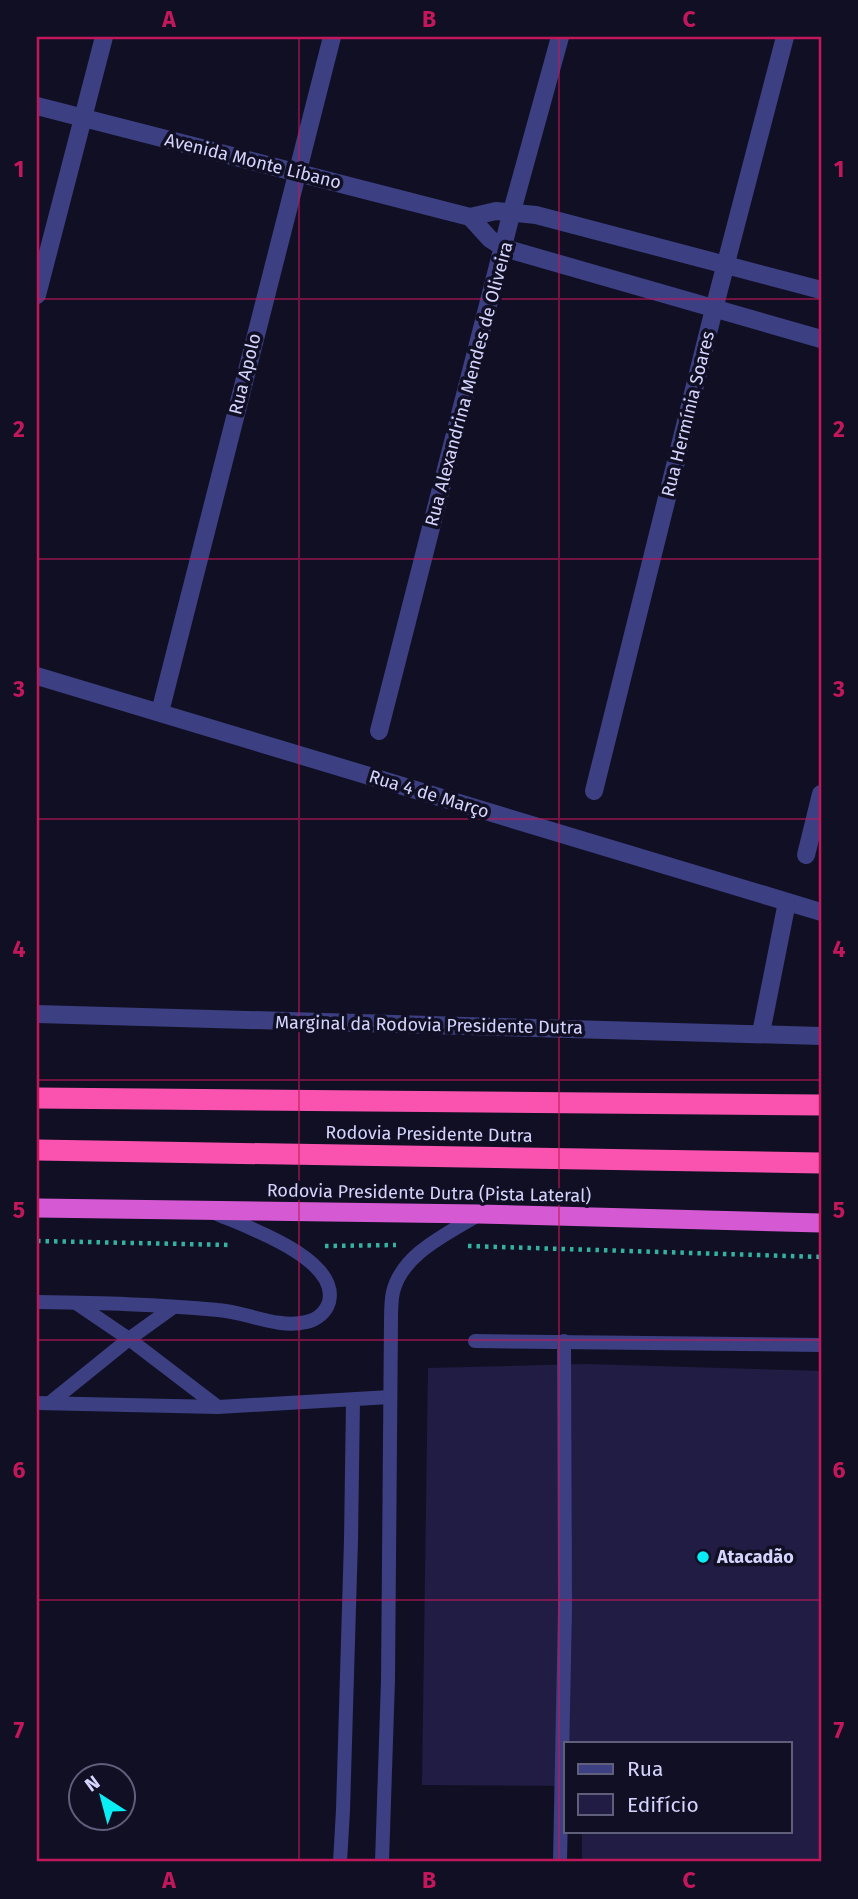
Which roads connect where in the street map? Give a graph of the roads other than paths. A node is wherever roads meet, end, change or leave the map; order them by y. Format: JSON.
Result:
{"nodes":[{"id":1,"x":104,"y":37,"type":"edge"},
{"id":2,"x":332,"y":37,"type":"edge"},
{"id":3,"x":560,"y":37,"type":"edge"},
{"id":4,"x":785,"y":37,"type":"edge"},
{"id":5,"x":37,"y":106,"type":"edge"},
{"id":6,"x":81,"y":118,"type":"junction"},
{"id":7,"x":297,"y":172,"type":"junction"},
{"id":8,"x":512,"y":211,"type":"junction"},
{"id":9,"x":470,"y":217,"type":"junction"},
{"id":10,"x":504,"y":248,"type":"junction"},
{"id":11,"x":727,"y":264,"type":"junction"},
{"id":12,"x":821,"y":290,"type":"edge"},
{"id":13,"x":37,"y":295,"type":"edge"},
{"id":14,"x":714,"y":309,"type":"junction"},
{"id":15,"x":821,"y":339,"type":"edge"},
{"id":16,"x":37,"y":676,"type":"edge"},
{"id":17,"x":160,"y":712,"type":"junction"},
{"id":18,"x":379,"y":732,"type":"dead end"},
{"id":19,"x":594,"y":792,"type":"dead end"},
{"id":20,"x":821,"y":794,"type":"edge"},
{"id":21,"x":806,"y":855,"type":"dead end"},
{"id":22,"x":787,"y":902,"type":"junction"},
{"id":23,"x":821,"y":912,"type":"edge"},
{"id":24,"x":37,"y":1014,"type":"edge"},
{"id":25,"x":761,"y":1033,"type":"junction"},
{"id":26,"x":821,"y":1036,"type":"edge"},
{"id":27,"x":37,"y":1098,"type":"edge"},
{"id":28,"x":821,"y":1105,"type":"edge"},
{"id":29,"x":37,"y":1150,"type":"edge"},
{"id":30,"x":821,"y":1163,"type":"edge"},
{"id":31,"x":37,"y":1208,"type":"edge"},
{"id":32,"x":207,"y":1209,"type":"junction"},
{"id":33,"x":478,"y":1214,"type":"junction"},
{"id":34,"x":821,"y":1223,"type":"edge"},
{"id":35,"x":37,"y":1302,"type":"edge"},
{"id":36,"x":76,"y":1303,"type":"junction"},
{"id":37,"x":172,"y":1308,"type":"junction"},
{"id":38,"x":129,"y":1339,"type":"junction"},
{"id":39,"x":475,"y":1340,"type":"dead end"},
{"id":40,"x":564,"y":1341,"type":"junction"},
{"id":41,"x":821,"y":1345,"type":"edge"},
{"id":42,"x":390,"y":1397,"type":"junction"},
{"id":43,"x":353,"y":1400,"type":"junction"},
{"id":44,"x":44,"y":1403,"type":"edge"},
{"id":45,"x":218,"y":1407,"type":"junction"},
{"id":46,"x":340,"y":1862,"type":"edge"},
{"id":47,"x":382,"y":1862,"type":"edge"},
{"id":48,"x":560,"y":1862,"type":"edge"}],
"edges":[{"from":1,"to":6,"type":"street"},
{"from":2,"to":7,"type":"street","name":"Rua Apolo"},
{"from":3,"to":8,"type":"street","name":"Rua Alexandrina Mendes de Oliveira"},
{"from":4,"to":11,"type":"street","name":"Rua Hermínia Soares"},
{"from":5,"to":6,"type":"street","name":"Avenida Monte Líbano"},
{"from":6,"to":7,"type":"street","name":"Avenida Monte Líbano"},
{"from":6,"to":13,"type":"street"},
{"from":7,"to":9,"type":"street","name":"Avenida Monte Líbano"},
{"from":7,"to":17,"type":"street","name":"Rua Apolo"},
{"from":8,"to":9,"type":"street","name":"Avenida Monte Líbano"},
{"from":8,"to":10,"type":"street","name":"Rua Alexandrina Mendes de Oliveira"},
{"from":8,"to":11,"type":"street","name":"Avenida Monte Líbano"},
{"from":9,"to":10,"type":"street"},
{"from":10,"to":14,"type":"street"},
{"from":10,"to":18,"type":"street","name":"Rua Alexandrina Mendes de Oliveira"},
{"from":11,"to":12,"type":"street","name":"Avenida Monte Líbano"},
{"from":11,"to":14,"type":"street","name":"Rua Hermínia Soares"},
{"from":14,"to":15,"type":"street"},
{"from":14,"to":19,"type":"street","name":"Rua Hermínia Soares"},
{"from":16,"to":17,"type":"street","name":"Rua 4 de Março"},
{"from":17,"to":22,"type":"street","name":"Rua 4 de Março"},
{"from":20,"to":21,"type":"street"},
{"from":22,"to":23,"type":"street","name":"Rua 4 de Março"},
{"from":22,"to":25,"type":"street"},
{"from":24,"to":25,"type":"street","name":"Marginal da Rodovia Presidente Dutra"},
{"from":25,"to":26,"type":"street","name":"Marginal da Rodovia Presidente Dutra"},
{"from":27,"to":28,"type":"highway","name":"Rodovia Presidente Dutra"},
{"from":29,"to":30,"type":"highway","name":"Rodovia Presidente Dutra"},
{"from":31,"to":32,"type":"highway","name":"Rodovia Presidente Dutra (Pista Lateral)"},
{"from":32,"to":33,"type":"highway","name":"Rodovia Presidente Dutra (Pista Lateral)"},
{"from":32,"to":37,"type":"lane"},
{"from":33,"to":34,"type":"highway","name":"Rodovia Presidente Dutra (Pista Lateral)"},
{"from":33,"to":42,"type":"lane"},
{"from":35,"to":36,"type":"lane"},
{"from":36,"to":37,"type":"lane"},
{"from":36,"to":38,"type":"lane"},
{"from":37,"to":38,"type":"lane"},
{"from":38,"to":44,"type":"lane"},
{"from":38,"to":45,"type":"lane"},
{"from":39,"to":40,"type":"lane"},
{"from":40,"to":41,"type":"lane"},
{"from":40,"to":48,"type":"lane"},
{"from":42,"to":43,"type":"lane"},
{"from":42,"to":47,"type":"lane"},
{"from":43,"to":45,"type":"lane"},
{"from":43,"to":46,"type":"lane"},
{"from":44,"to":45,"type":"lane"}]}
